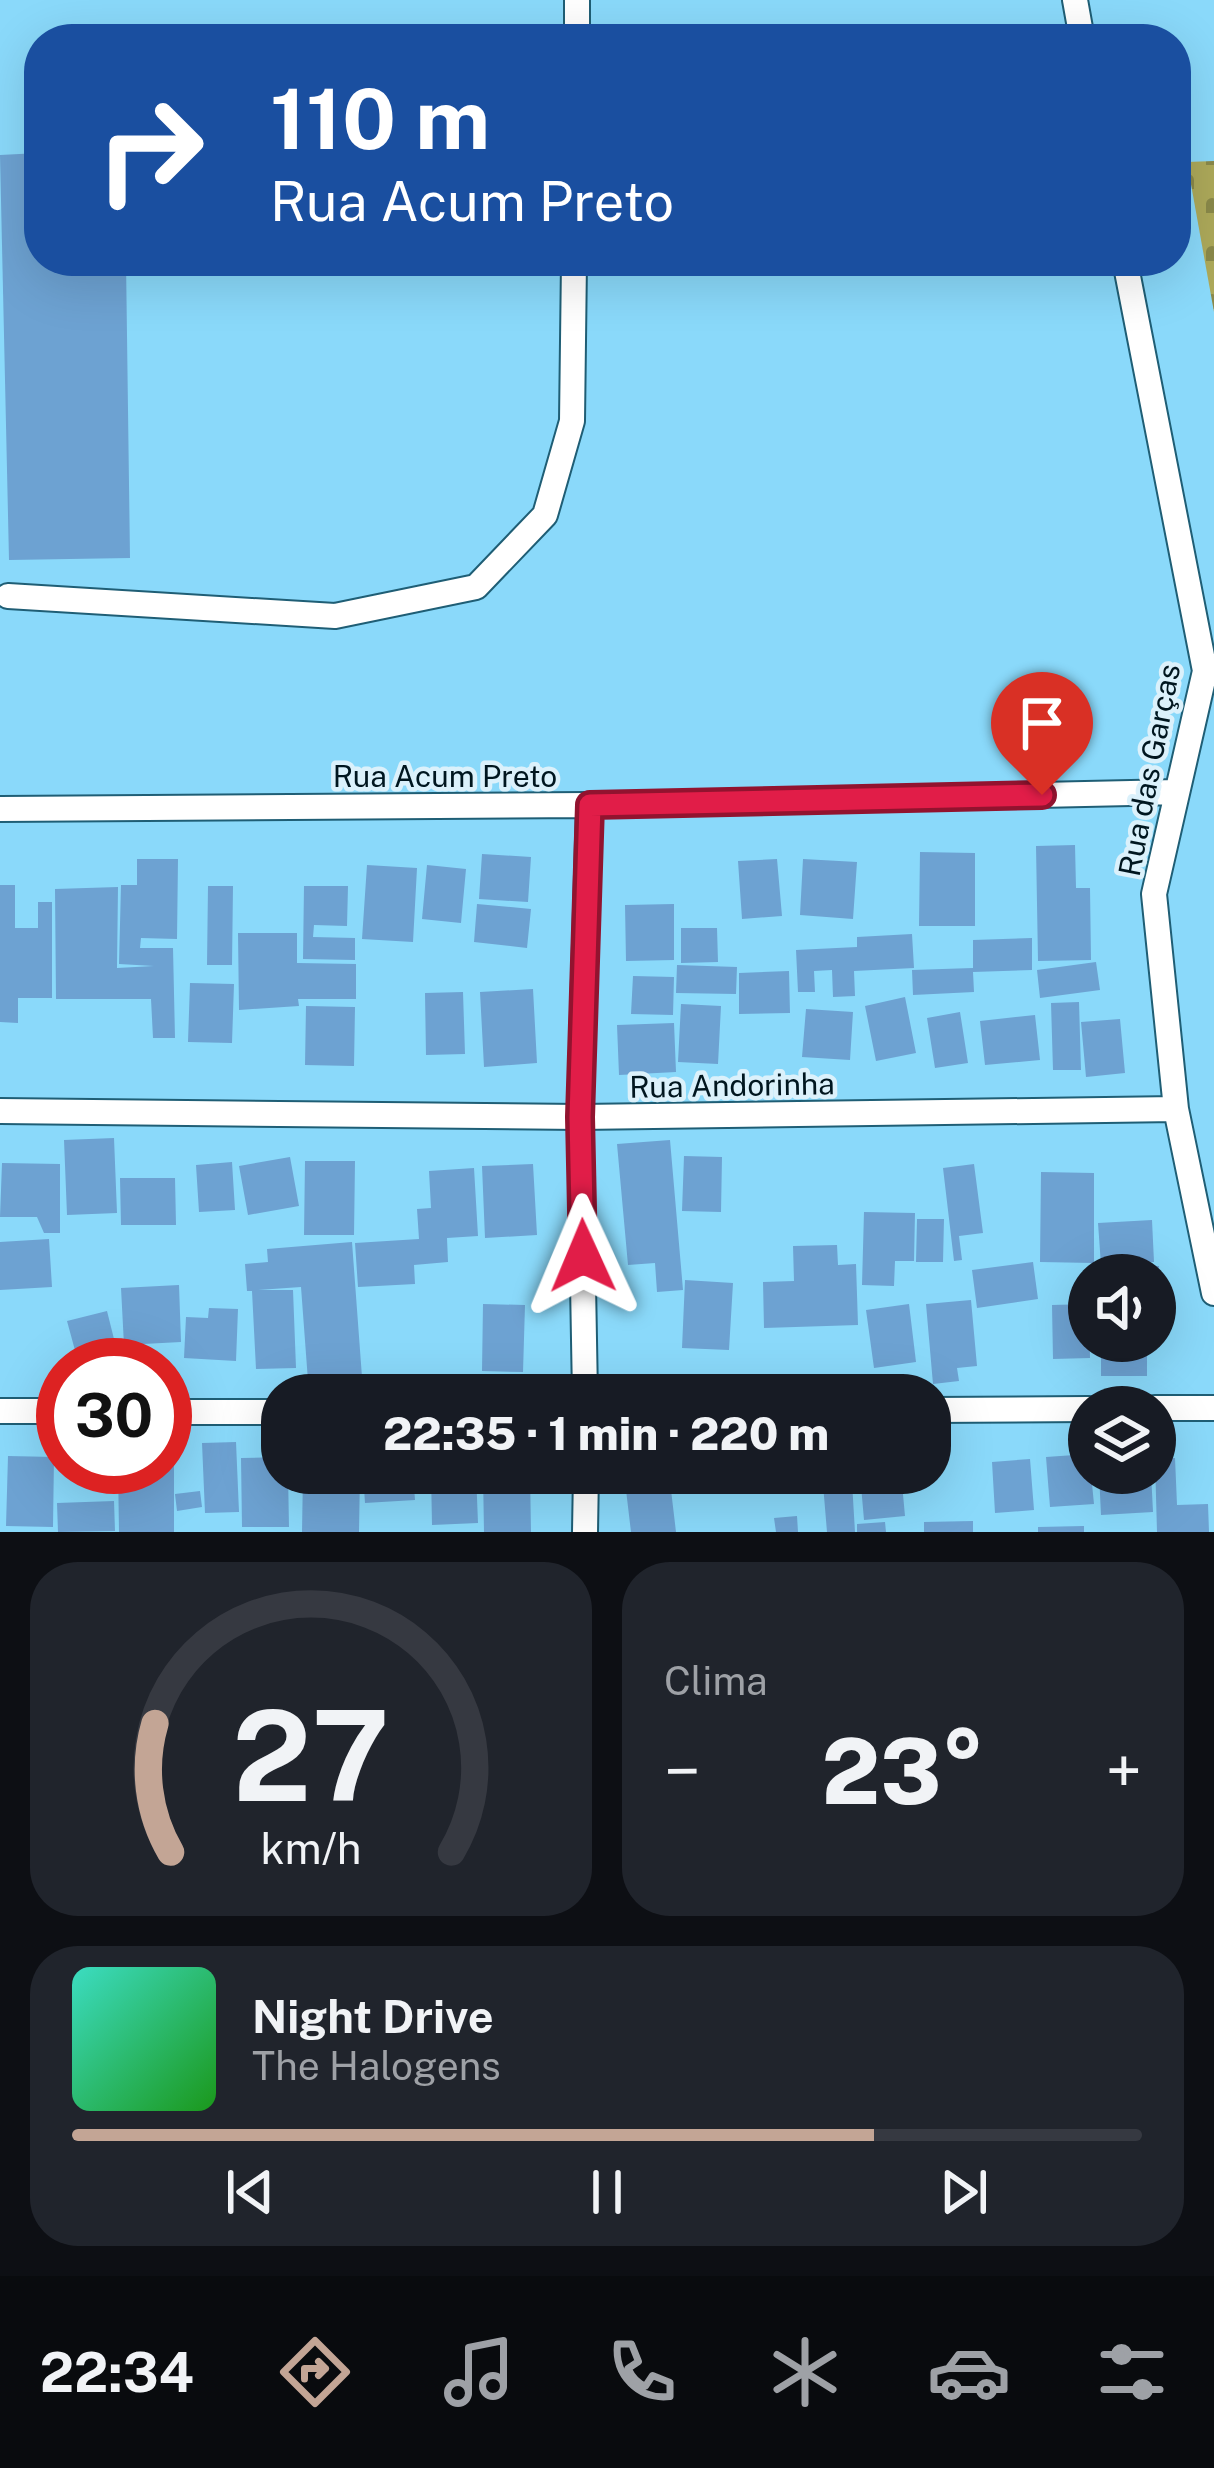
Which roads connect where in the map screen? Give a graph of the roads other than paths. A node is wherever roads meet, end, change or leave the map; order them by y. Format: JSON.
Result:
{"nodes":[{"id":1,"x":574,"y":276,"type":"edge"},
{"id":2,"x":1128,"y":276,"type":"edge"},
{"id":3,"x":8,"y":596,"type":"dead end"},
{"id":4,"x":1178,"y":792,"type":"junction"},
{"id":5,"x":590,"y":805,"type":"junction"},
{"id":6,"x":0,"y":809,"type":"edge"},
{"id":7,"x":1176,"y":1109,"type":"junction"},
{"id":8,"x":0,"y":1111,"type":"edge"},
{"id":9,"x":580,"y":1117,"type":"junction"},
{"id":10,"x":1214,"y":1293,"type":"edge"},
{"id":11,"x":585,"y":1374,"type":"edge"},
{"id":12,"x":1176,"y":1408,"type":"edge"},
{"id":13,"x":1214,"y":1408,"type":"edge"},
{"id":14,"x":1068,"y":1409,"type":"edge"},
{"id":15,"x":951,"y":1410,"type":"edge"},
{"id":16,"x":0,"y":1412,"type":"edge"},
{"id":17,"x":36,"y":1412,"type":"edge"},
{"id":18,"x":192,"y":1412,"type":"edge"},
{"id":19,"x":261,"y":1412,"type":"edge"},
{"id":20,"x":586,"y":1494,"type":"edge"},
{"id":21,"x":586,"y":1532,"type":"edge"}],
"edges":[{"from":1,"to":3,"type":"street"},
{"from":2,"to":4,"type":"street","name":"Rua das Garças"},
{"from":4,"to":5,"type":"street","name":"Rua Acum Preto"},
{"from":4,"to":7,"type":"street","name":"Rua das Garças"},
{"from":5,"to":6,"type":"street","name":"Rua Acum Preto"},
{"from":5,"to":9,"type":"street"},
{"from":7,"to":9,"type":"street","name":"Rua Andorinha"},
{"from":7,"to":10,"type":"street","name":"Rua das Garças"},
{"from":8,"to":9,"type":"street","name":"Rua Andorinha"},
{"from":9,"to":11,"type":"street"},
{"from":12,"to":13,"type":"street"},
{"from":14,"to":15,"type":"street"},
{"from":16,"to":17,"type":"street"},
{"from":18,"to":19,"type":"street"},
{"from":20,"to":21,"type":"street"}]}
